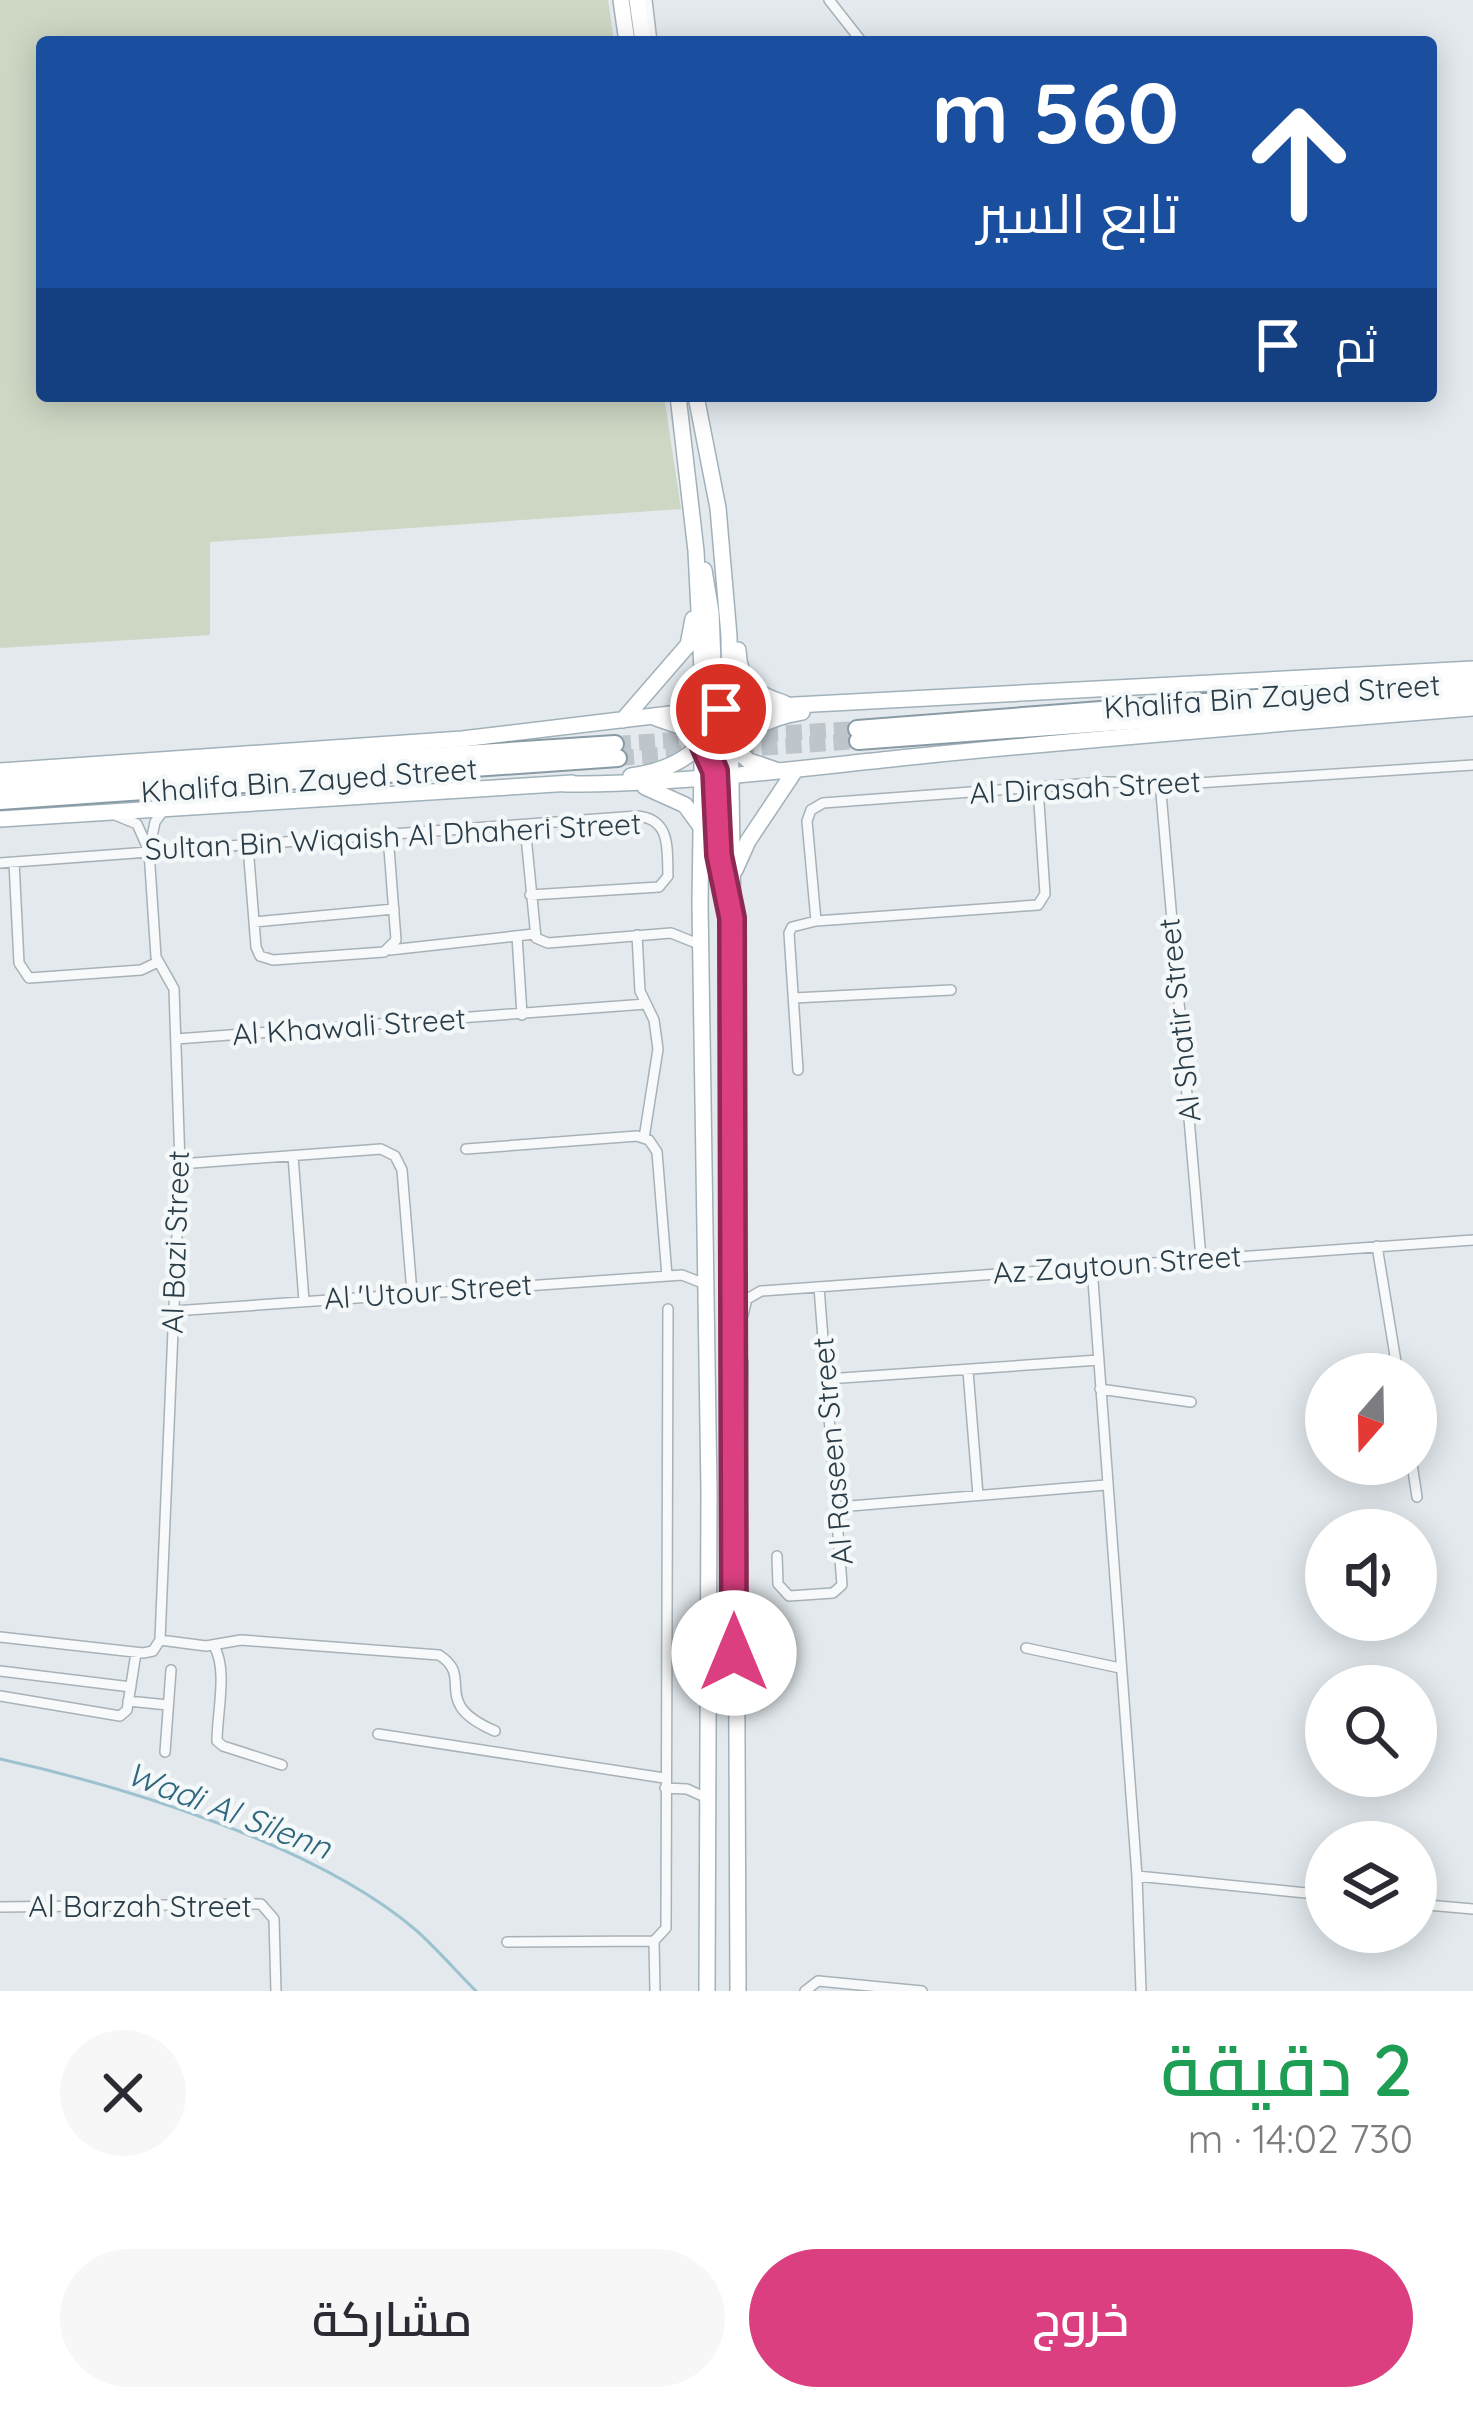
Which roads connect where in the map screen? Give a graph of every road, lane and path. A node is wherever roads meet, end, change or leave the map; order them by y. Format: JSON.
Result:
{"nodes":[{"id":1,"x":621,"y":0,"type":"edge"},
{"id":2,"x":637,"y":0,"type":"edge"},
{"id":3,"x":647,"y":0,"type":"edge"},
{"id":4,"x":830,"y":0,"type":"edge"},
{"id":5,"x":626,"y":36,"type":"edge"},
{"id":6,"x":646,"y":36,"type":"edge"},
{"id":7,"x":648,"y":36,"type":"edge"},
{"id":8,"x":857,"y":36,"type":"edge"},
{"id":9,"x":679,"y":402,"type":"edge"},
{"id":10,"x":698,"y":402,"type":"edge"},
{"id":11,"x":696,"y":550,"type":"junction"},
{"id":12,"x":724,"y":567,"type":"junction"},
{"id":13,"x":1473,"y":669,"type":"edge"},
{"id":14,"x":1473,"y":681,"type":"edge"},
{"id":15,"x":1473,"y":696,"type":"edge"},
{"id":16,"x":942,"y":699,"type":"junction"},
{"id":17,"x":790,"y":704,"type":"junction"},
{"id":18,"x":1473,"y":708,"type":"edge"},
{"id":19,"x":717,"y":712,"type":"junction"},
{"id":20,"x":647,"y":716,"type":"junction"},
{"id":21,"x":623,"y":720,"type":"junction"},
{"id":22,"x":703,"y":744,"type":"junction"},
{"id":23,"x":730,"y":746,"type":"junction"},
{"id":24,"x":1473,"y":765,"type":"edge"},
{"id":25,"x":0,"y":772,"type":"edge"},
{"id":26,"x":791,"y":772,"type":"junction"},
{"id":27,"x":715,"y":775,"type":"junction"},
{"id":28,"x":1160,"y":782,"type":"junction"},
{"id":29,"x":565,"y":784,"type":"junction"},
{"id":30,"x":0,"y":785,"type":"edge"},
{"id":31,"x":1037,"y":787,"type":"junction"},
{"id":32,"x":0,"y":801,"type":"edge"},
{"id":33,"x":163,"y":811,"type":"junction"},
{"id":34,"x":113,"y":814,"type":"junction"},
{"id":35,"x":0,"y":819,"type":"edge"},
{"id":36,"x":525,"y":826,"type":"junction"},
{"id":37,"x":702,"y":830,"type":"junction"},
{"id":38,"x":388,"y":835,"type":"junction"},
{"id":39,"x":248,"y":846,"type":"junction"},
{"id":40,"x":149,"y":851,"type":"junction"},
{"id":41,"x":14,"y":862,"type":"junction"},
{"id":42,"x":0,"y":863,"type":"edge"},
{"id":43,"x":731,"y":878,"type":"junction"},
{"id":44,"x":530,"y":896,"type":"junction"},
{"id":45,"x":700,"y":904,"type":"junction"},
{"id":46,"x":394,"y":909,"type":"junction"},
{"id":47,"x":732,"y":918,"type":"junction"},
{"id":48,"x":816,"y":921,"type":"junction"},
{"id":49,"x":254,"y":922,"type":"junction"},
{"id":50,"x":671,"y":933,"type":"junction"},
{"id":51,"x":534,"y":934,"type":"junction"},
{"id":52,"x":637,"y":935,"type":"junction"},
{"id":53,"x":517,"y":936,"type":"junction"},
{"id":54,"x":702,"y":946,"type":"junction"},
{"id":55,"x":388,"y":951,"type":"junction"},
{"id":56,"x":158,"y":962,"type":"junction"},
{"id":57,"x":951,"y":990,"type":"dead end"},
{"id":58,"x":794,"y":998,"type":"junction"},
{"id":59,"x":646,"y":1004,"type":"junction"},
{"id":60,"x":522,"y":1015,"type":"junction"},
{"id":61,"x":176,"y":1039,"type":"junction"},
{"id":62,"x":798,"y":1070,"type":"dead end"},
{"id":63,"x":644,"y":1138,"type":"junction"},
{"id":64,"x":466,"y":1149,"type":"dead end"},
{"id":65,"x":292,"y":1156,"type":"junction"},
{"id":66,"x":180,"y":1163,"type":"junction"},
{"id":67,"x":1473,"y":1240,"type":"edge"},
{"id":68,"x":707,"y":1244,"type":"junction"},
{"id":69,"x":1377,"y":1246,"type":"junction"},
{"id":70,"x":1201,"y":1258,"type":"junction"},
{"id":71,"x":734,"y":1266,"type":"junction"},
{"id":72,"x":1092,"y":1268,"type":"junction"},
{"id":73,"x":682,"y":1275,"type":"junction"},
{"id":74,"x":667,"y":1276,"type":"junction"},
{"id":75,"x":819,"y":1286,"type":"junction"},
{"id":76,"x":708,"y":1289,"type":"junction"},
{"id":77,"x":761,"y":1291,"type":"junction"},
{"id":78,"x":412,"y":1293,"type":"junction"},
{"id":79,"x":304,"y":1301,"type":"junction"},
{"id":80,"x":668,"y":1309,"type":"dead end"},
{"id":81,"x":174,"y":1311,"type":"junction"},
{"id":82,"x":1395,"y":1353,"type":"edge"},
{"id":83,"x":1099,"y":1360,"type":"junction"},
{"id":84,"x":968,"y":1371,"type":"junction"},
{"id":85,"x":827,"y":1379,"type":"junction"},
{"id":86,"x":1100,"y":1389,"type":"junction"},
{"id":87,"x":1191,"y":1402,"type":"dead end"},
{"id":88,"x":1106,"y":1485,"type":"junction"},
{"id":89,"x":1415,"y":1485,"type":"edge"},
{"id":90,"x":978,"y":1495,"type":"junction"},
{"id":91,"x":1417,"y":1497,"type":"dead end"},
{"id":92,"x":838,"y":1507,"type":"junction"},
{"id":93,"x":734,"y":1516,"type":"junction"},
{"id":94,"x":777,"y":1556,"type":"dead end"},
{"id":95,"x":0,"y":1637,"type":"edge"},
{"id":96,"x":160,"y":1640,"type":"junction"},
{"id":97,"x":214,"y":1646,"type":"junction"},
{"id":98,"x":1026,"y":1648,"type":"dead end"},
{"id":99,"x":136,"y":1653,"type":"junction"},
{"id":100,"x":1120,"y":1668,"type":"junction"},
{"id":101,"x":171,"y":1670,"type":"dead end"},
{"id":102,"x":0,"y":1671,"type":"edge"},
{"id":103,"x":130,"y":1687,"type":"junction"},
{"id":104,"x":0,"y":1696,"type":"edge"},
{"id":105,"x":128,"y":1701,"type":"junction"},
{"id":106,"x":168,"y":1705,"type":"junction"},
{"id":107,"x":495,"y":1731,"type":"dead end"},
{"id":108,"x":377,"y":1734,"type":"dead end"},
{"id":109,"x":165,"y":1752,"type":"dead end"},
{"id":110,"x":283,"y":1765,"type":"dead end"},
{"id":111,"x":707,"y":1765,"type":"junction"},
{"id":112,"x":665,"y":1783,"type":"junction"},
{"id":113,"x":683,"y":1788,"type":"junction"},
{"id":114,"x":709,"y":1799,"type":"junction"},
{"id":115,"x":1137,"y":1876,"type":"junction"},
{"id":116,"x":1305,"y":1893,"type":"edge"},
{"id":117,"x":1437,"y":1906,"type":"edge"},
{"id":118,"x":0,"y":1907,"type":"edge"},
{"id":119,"x":1473,"y":1909,"type":"edge"},
{"id":120,"x":707,"y":1928,"type":"junction"},
{"id":121,"x":654,"y":1941,"type":"junction"},
{"id":122,"x":507,"y":1942,"type":"dead end"},
{"id":123,"x":276,"y":1991,"type":"edge"},
{"id":124,"x":655,"y":1991,"type":"edge"},
{"id":125,"x":707,"y":1991,"type":"edge"},
{"id":126,"x":717,"y":1991,"type":"edge"},
{"id":127,"x":742,"y":1991,"type":"edge"},
{"id":128,"x":805,"y":1991,"type":"edge"},
{"id":129,"x":922,"y":1991,"type":"edge"},
{"id":130,"x":1142,"y":1991,"type":"edge"}],
"edges":[{"from":1,"to":5,"type":"main road"},
{"from":2,"to":6,"type":"main road"},
{"from":3,"to":7,"type":"street"},
{"from":4,"to":8,"type":"street"},
{"from":9,"to":11,"type":"main road"},
{"from":10,"to":12,"type":"main road"},
{"from":11,"to":19,"type":"main road"},
{"from":11,"to":21,"type":"main road"},
{"from":12,"to":17,"type":"main road"},
{"from":12,"to":19,"type":"main road"},
{"from":13,"to":16,"type":"main road"},
{"from":14,"to":15,"type":"highway","name":"Khalifa Bin Zayed Street"},
{"from":16,"to":17,"type":"main road"},
{"from":16,"to":23,"type":"main road"},
{"from":17,"to":19,"type":"main road"},
{"from":18,"to":26,"type":"main road"},
{"from":19,"to":20,"type":"main road"},
{"from":19,"to":22,"type":"main road"},
{"from":19,"to":23,"type":"main road"},
{"from":20,"to":21,"type":"main road"},
{"from":20,"to":22,"type":"main road"},
{"from":21,"to":25,"type":"main road"},
{"from":22,"to":27,"type":"main road"},
{"from":22,"to":29,"type":"main road"},
{"from":23,"to":26,"type":"main road"},
{"from":23,"to":27,"type":"main road"},
{"from":24,"to":28,"type":"street","name":"Al Dirasah Street"},
{"from":26,"to":27,"type":"main road"},
{"from":26,"to":43,"type":"main road"},
{"from":27,"to":29,"type":"main road"},
{"from":27,"to":37,"type":"main road"},
{"from":27,"to":43,"type":"main road"},
{"from":27,"to":47,"type":"main road"},
{"from":28,"to":31,"type":"street","name":"Al Dirasah Street"},
{"from":28,"to":70,"type":"street","name":"Al Shatir Street"},
{"from":29,"to":33,"type":"main road"},
{"from":29,"to":37,"type":"main road"},
{"from":30,"to":32,"type":"highway","name":"Khalifa Bin Zayed Street"},
{"from":31,"to":48,"type":"street","name":"Al Dirasah Street"},
{"from":31,"to":48,"type":"street"},
{"from":33,"to":34,"type":"main road"},
{"from":33,"to":40,"type":"street","name":"Al Bazi Street"},
{"from":34,"to":35,"type":"main road"},
{"from":34,"to":40,"type":"street"},
{"from":36,"to":38,"type":"street","name":"Sultan Bin Wiqaish Al Dhaheri Street"},
{"from":36,"to":44,"type":"street"},
{"from":36,"to":44,"type":"street","name":"Sultan Bin Wiqaish Al Dhaheri Street"},
{"from":37,"to":45,"type":"main road"},
{"from":38,"to":39,"type":"street","name":"Sultan Bin Wiqaish Al Dhaheri Street"},
{"from":38,"to":46,"type":"street"},
{"from":39,"to":40,"type":"street","name":"Sultan Bin Wiqaish Al Dhaheri Street"},
{"from":39,"to":49,"type":"street"},
{"from":40,"to":41,"type":"street","name":"Sultan Bin Wiqaish Al Dhaheri Street"},
{"from":40,"to":56,"type":"street","name":"Al Bazi Street"},
{"from":41,"to":42,"type":"street","name":"Sultan Bin Wiqaish Al Dhaheri Street"},
{"from":41,"to":56,"type":"street"},
{"from":43,"to":47,"type":"main road"},
{"from":44,"to":51,"type":"street"},
{"from":45,"to":50,"type":"street"},
{"from":45,"to":54,"type":"main road"},
{"from":46,"to":49,"type":"street"},
{"from":46,"to":55,"type":"street"},
{"from":47,"to":71,"type":"main road"},
{"from":48,"to":58,"type":"street"},
{"from":49,"to":55,"type":"street"},
{"from":50,"to":52,"type":"street"},
{"from":50,"to":54,"type":"street"},
{"from":51,"to":52,"type":"street"},
{"from":51,"to":53,"type":"street"},
{"from":52,"to":59,"type":"street"},
{"from":53,"to":55,"type":"street"},
{"from":53,"to":60,"type":"street"},
{"from":54,"to":68,"type":"main road"},
{"from":56,"to":61,"type":"street","name":"Al Bazi Street"},
{"from":57,"to":58,"type":"street"},
{"from":58,"to":62,"type":"street"},
{"from":59,"to":60,"type":"street","name":"Al Khawali Street"},
{"from":59,"to":63,"type":"street"},
{"from":60,"to":61,"type":"street","name":"Al Khawali Street"},
{"from":61,"to":66,"type":"street","name":"Al Bazi Street"},
{"from":63,"to":64,"type":"street"},
{"from":63,"to":74,"type":"street"},
{"from":65,"to":66,"type":"street"},
{"from":65,"to":78,"type":"street"},
{"from":65,"to":79,"type":"street"},
{"from":66,"to":81,"type":"street","name":"Al Bazi Street"},
{"from":67,"to":69,"type":"street","name":"Az Zaytoun Street"},
{"from":68,"to":73,"type":"street"},
{"from":68,"to":76,"type":"main road"},
{"from":69,"to":70,"type":"street","name":"Az Zaytoun Street"},
{"from":69,"to":82,"type":"street"},
{"from":70,"to":72,"type":"street","name":"Az Zaytoun Street"},
{"from":71,"to":77,"type":"street"},
{"from":71,"to":93,"type":"main road"},
{"from":72,"to":75,"type":"street","name":"Az Zaytoun Street"},
{"from":72,"to":83,"type":"street"},
{"from":73,"to":74,"type":"street","name":"Al 'Utour Street"},
{"from":73,"to":76,"type":"street"},
{"from":74,"to":78,"type":"street","name":"Al 'Utour Street"},
{"from":75,"to":77,"type":"street","name":"Az Zaytoun Street"},
{"from":75,"to":85,"type":"street","name":"Al Raseen Street"},
{"from":76,"to":111,"type":"main road"},
{"from":77,"to":93,"type":"street"},
{"from":78,"to":79,"type":"street","name":"Al 'Utour Street"},
{"from":79,"to":81,"type":"street","name":"Al 'Utour Street"},
{"from":80,"to":112,"type":"street"},
{"from":81,"to":96,"type":"street","name":"Al Bazi Street"},
{"from":83,"to":84,"type":"street"},
{"from":83,"to":86,"type":"street"},
{"from":84,"to":85,"type":"street"},
{"from":84,"to":90,"type":"street"},
{"from":85,"to":92,"type":"street","name":"Al Raseen Street"},
{"from":86,"to":87,"type":"street"},
{"from":86,"to":88,"type":"street"},
{"from":88,"to":90,"type":"street"},
{"from":88,"to":100,"type":"street"},
{"from":89,"to":91,"type":"street"},
{"from":90,"to":92,"type":"street"},
{"from":92,"to":94,"type":"street","name":"Al Raseen Street"},
{"from":93,"to":127,"type":"main road"},
{"from":95,"to":99,"type":"street"},
{"from":96,"to":97,"type":"street"},
{"from":96,"to":99,"type":"street"},
{"from":97,"to":107,"type":"street"},
{"from":97,"to":110,"type":"street"},
{"from":98,"to":100,"type":"street"},
{"from":99,"to":103,"type":"street"},
{"from":100,"to":115,"type":"street"},
{"from":101,"to":106,"type":"street"},
{"from":102,"to":103,"type":"street"},
{"from":103,"to":105,"type":"street"},
{"from":104,"to":105,"type":"street"},
{"from":105,"to":106,"type":"street"},
{"from":106,"to":109,"type":"street"},
{"from":108,"to":112,"type":"street"},
{"from":111,"to":113,"type":"street"},
{"from":111,"to":114,"type":"main road"},
{"from":112,"to":113,"type":"street"},
{"from":112,"to":121,"type":"street"},
{"from":113,"to":114,"type":"street"},
{"from":114,"to":120,"type":"main road"},
{"from":115,"to":116,"type":"street"},
{"from":115,"to":130,"type":"street"},
{"from":117,"to":119,"type":"street"},
{"from":118,"to":123,"type":"street","name":"Al Barzah Street"},
{"from":120,"to":125,"type":"main road"},
{"from":120,"to":126,"type":"main road"},
{"from":121,"to":122,"type":"street"},
{"from":121,"to":124,"type":"street"},
{"from":128,"to":129,"type":"street"}]}
